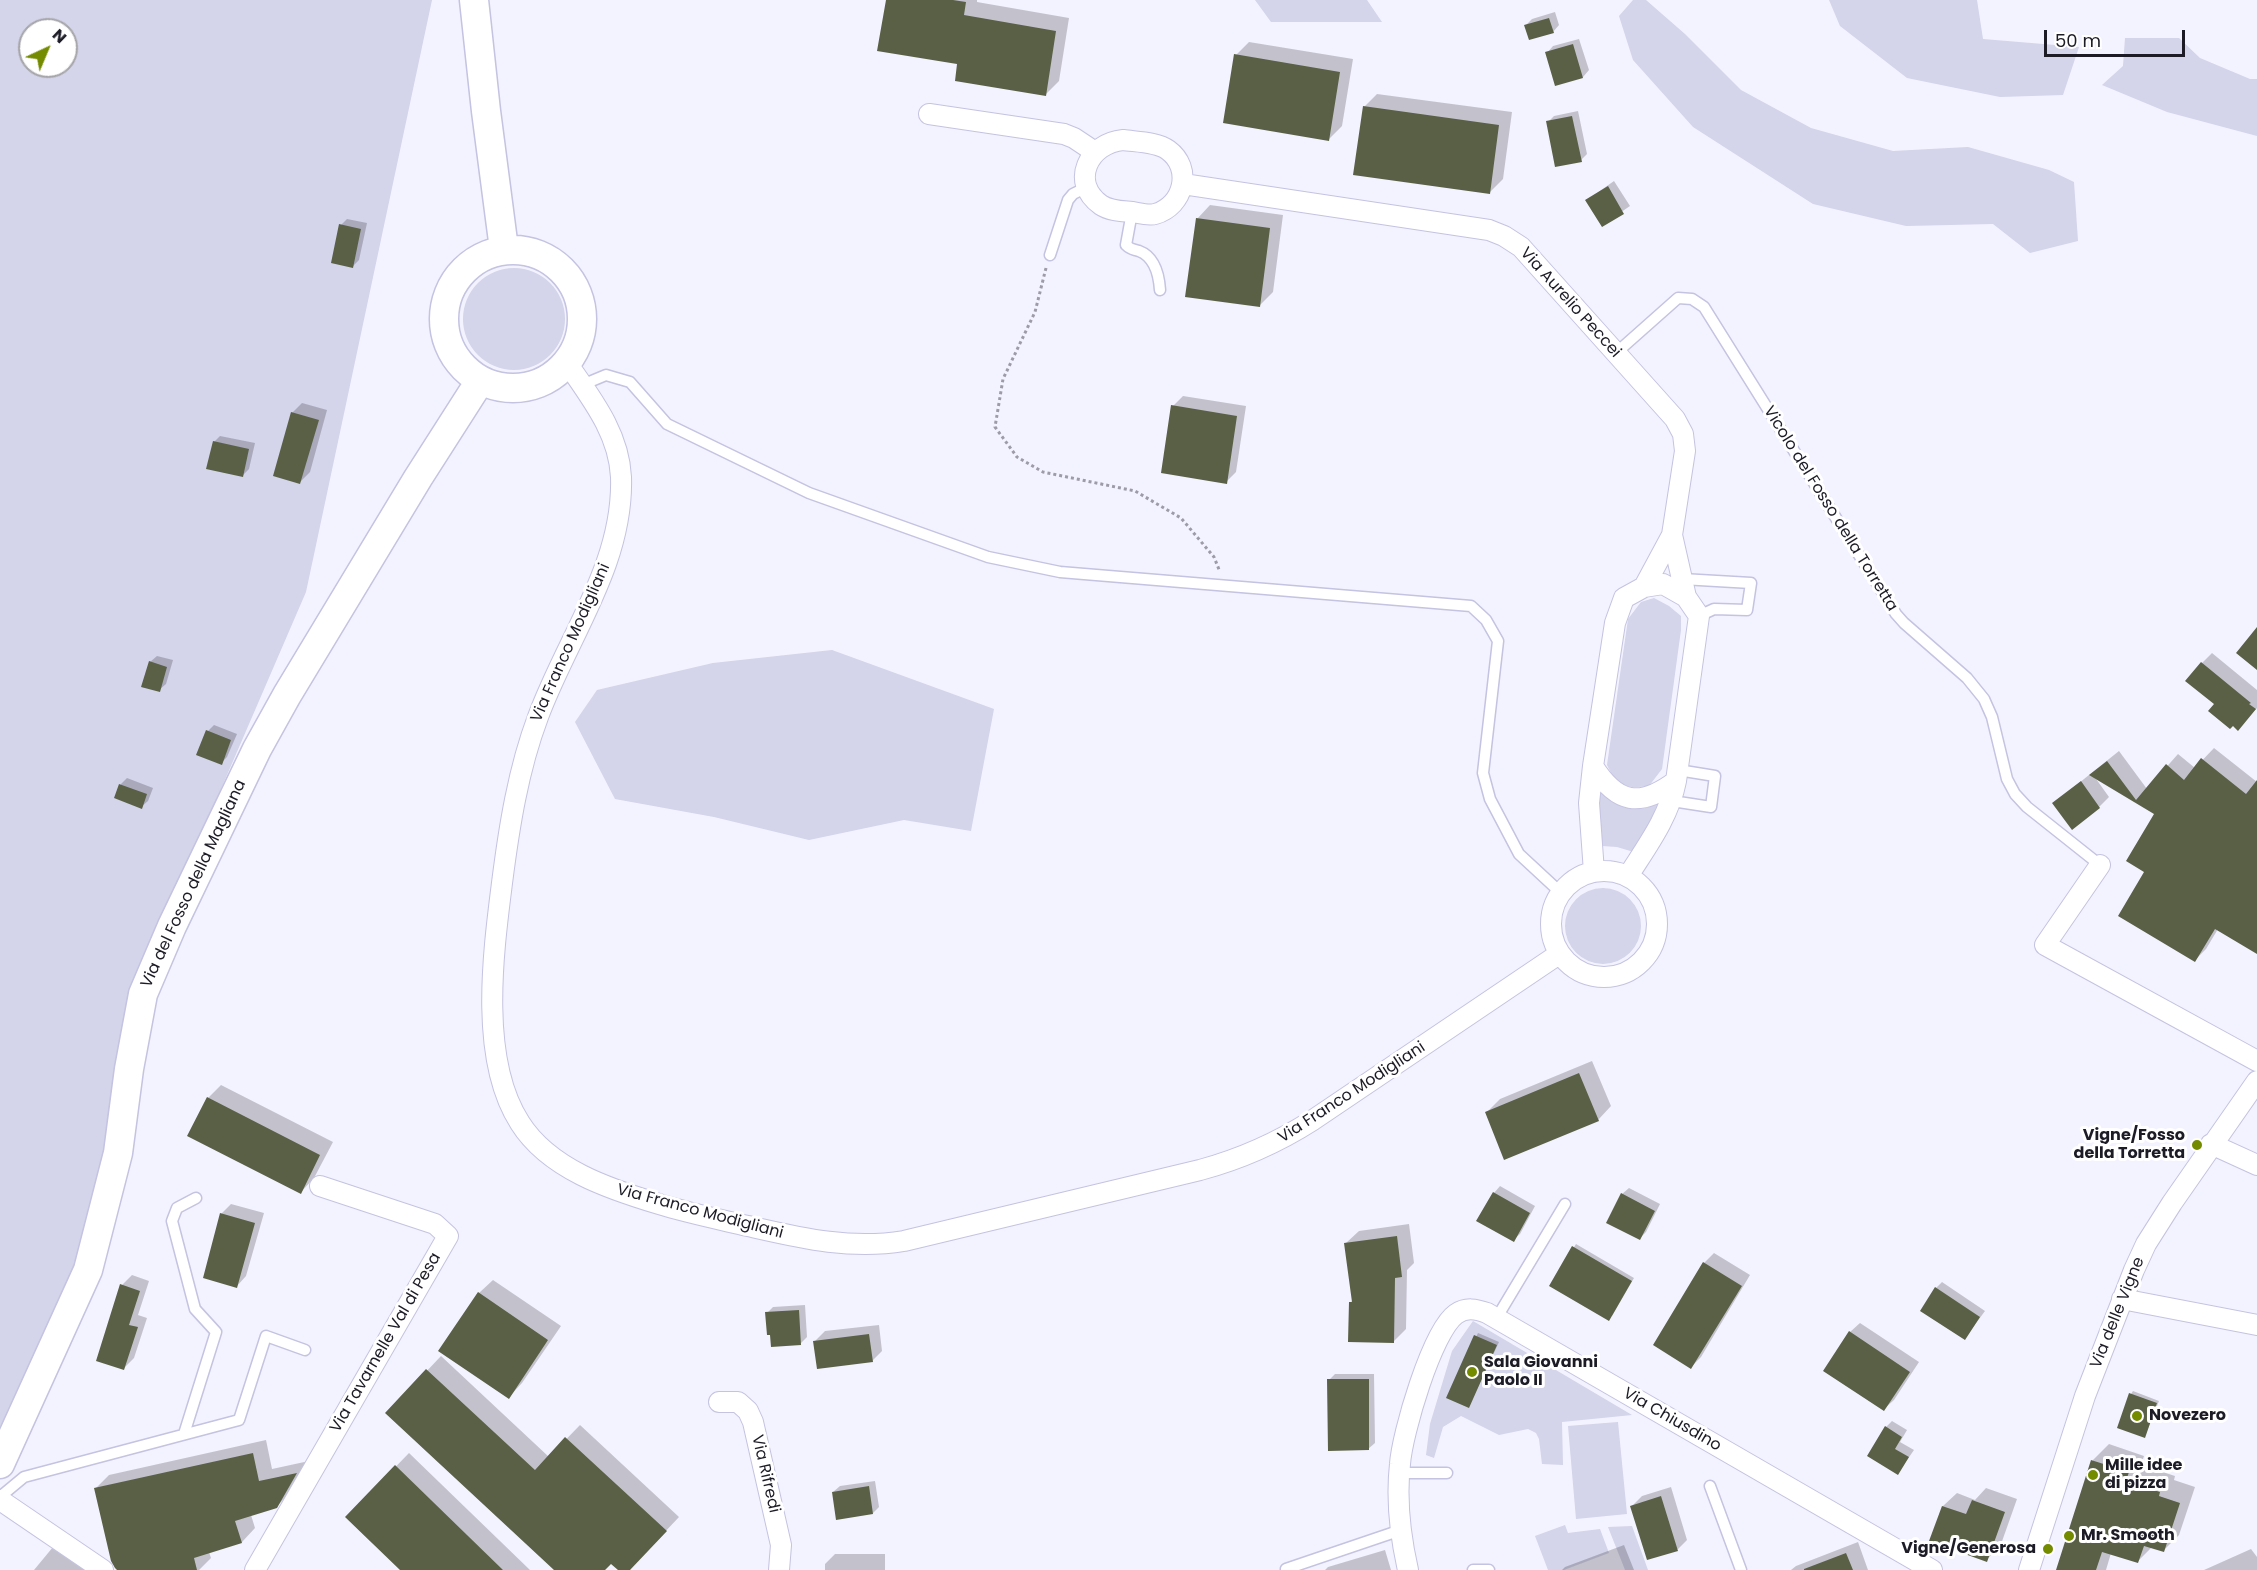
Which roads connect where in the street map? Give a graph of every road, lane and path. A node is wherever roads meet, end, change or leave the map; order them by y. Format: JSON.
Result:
{"nodes":[{"id":1,"x":474,"y":0,"type":"edge"},
{"id":2,"x":929,"y":114,"type":"dead end"},
{"id":3,"x":1095,"y":152,"type":"junction"},
{"id":4,"x":1183,"y":184,"type":"junction"},
{"id":5,"x":1087,"y":187,"type":"junction"},
{"id":6,"x":1132,"y":212,"type":"junction"},
{"id":7,"x":504,"y":249,"type":"junction"},
{"id":8,"x":1050,"y":255,"type":"joint"},
{"id":9,"x":1160,"y":290,"type":"dead end"},
{"id":10,"x":1616,"y":353,"type":"junction"},
{"id":11,"x":574,"y":374,"type":"junction"},
{"id":12,"x":480,"y":381,"type":"junction"},
{"id":13,"x":1672,"y":535,"type":"junction"},
{"id":14,"x":1225,"y":586,"type":"junction"},
{"id":15,"x":1644,"y":587,"type":"junction"},
{"id":16,"x":1684,"y":588,"type":"junction"},
{"id":17,"x":1699,"y":616,"type":"junction"},
{"id":18,"x":1593,"y":766,"type":"junction"},
{"id":19,"x":1677,"y":776,"type":"junction"},
{"id":20,"x":1672,"y":801,"type":"junction"},
{"id":21,"x":2100,"y":865,"type":"joint"},
{"id":22,"x":1594,"y":872,"type":"junction"},
{"id":23,"x":1628,"y":876,"type":"junction"},
{"id":24,"x":1560,"y":892,"type":"junction"},
{"id":25,"x":1559,"y":954,"type":"junction"},
{"id":26,"x":2257,"y":1061,"type":"edge"},
{"id":27,"x":2257,"y":1081,"type":"edge"},
{"id":28,"x":2211,"y":1144,"type":"junction"},
{"id":29,"x":2257,"y":1165,"type":"edge"},
{"id":30,"x":320,"y":1186,"type":"dead end"},
{"id":31,"x":196,"y":1198,"type":"dead end"},
{"id":32,"x":1565,"y":1204,"type":"dead end"},
{"id":33,"x":2122,"y":1299,"type":"junction"},
{"id":34,"x":1496,"y":1319,"type":"junction"},
{"id":35,"x":2257,"y":1325,"type":"edge"},
{"id":36,"x":305,"y":1350,"type":"dead end"},
{"id":37,"x":718,"y":1402,"type":"dead end"},
{"id":38,"x":184,"y":1434,"type":"junction"},
{"id":39,"x":0,"y":1464,"type":"edge"},
{"id":40,"x":1399,"y":1473,"type":"junction"},
{"id":41,"x":1447,"y":1473,"type":"dead end"},
{"id":42,"x":1710,"y":1485,"type":"dead end"},
{"id":43,"x":0,"y":1498,"type":"edge"},
{"id":44,"x":1401,"y":1530,"type":"junction"},
{"id":45,"x":1286,"y":1569,"type":"edge"},
{"id":46,"x":103,"y":1570,"type":"edge"},
{"id":47,"x":255,"y":1570,"type":"edge"},
{"id":48,"x":779,"y":1570,"type":"edge"},
{"id":49,"x":1408,"y":1570,"type":"edge"},
{"id":50,"x":1473,"y":1570,"type":"edge"},
{"id":51,"x":1489,"y":1570,"type":"edge"},
{"id":52,"x":1741,"y":1570,"type":"edge"},
{"id":53,"x":1932,"y":1570,"type":"edge"},
{"id":54,"x":2029,"y":1570,"type":"edge"}],
"edges":[{"from":1,"to":7,"type":"street"},
{"from":2,"to":3,"type":"street"},
{"from":3,"to":4,"type":"street"},
{"from":3,"to":5,"type":"street"},
{"from":4,"to":6,"type":"street"},
{"from":4,"to":10,"type":"street","name":"Via Aurelio Peccei"},
{"from":5,"to":6,"type":"street"},
{"from":5,"to":8,"type":"lane"},
{"from":6,"to":9,"type":"lane"},
{"from":7,"to":11,"type":"street"},
{"from":7,"to":12,"type":"street"},
{"from":8,"to":14,"type":"path"},
{"from":10,"to":13,"type":"street","name":"Via Aurelio Peccei"},
{"from":10,"to":21,"type":"lane","name":"Vicolo del Fosso della Torretta"},
{"from":11,"to":12,"type":"street"},
{"from":11,"to":14,"type":"lane"},
{"from":11,"to":25,"type":"street","name":"Via Franco Modigliani"},
{"from":12,"to":39,"type":"street","name":"Via del Fosso della Magliana"},
{"from":13,"to":15,"type":"street","name":"Via Aurelio Peccei"},
{"from":13,"to":16,"type":"street","name":"Via Aurelio Peccei"},
{"from":14,"to":24,"type":"lane"},
{"from":15,"to":16,"type":"street"},
{"from":15,"to":18,"type":"street"},
{"from":16,"to":17,"type":"street"},
{"from":16,"to":17,"type":"lane"},
{"from":17,"to":19,"type":"street"},
{"from":18,"to":19,"type":"street"},
{"from":18,"to":22,"type":"street"},
{"from":19,"to":20,"type":"street"},
{"from":19,"to":20,"type":"lane"},
{"from":20,"to":23,"type":"street"},
{"from":21,"to":26,"type":"street"},
{"from":22,"to":23,"type":"street"},
{"from":22,"to":24,"type":"street"},
{"from":23,"to":25,"type":"street"},
{"from":24,"to":25,"type":"street"},
{"from":27,"to":28,"type":"street","name":"Via delle Vigne"},
{"from":28,"to":29,"type":"street"},
{"from":28,"to":33,"type":"street","name":"Via delle Vigne"},
{"from":30,"to":47,"type":"street","name":"Via Tavarnelle Val di Pesa"},
{"from":31,"to":38,"type":"lane"},
{"from":32,"to":34,"type":"lane"},
{"from":33,"to":35,"type":"street"},
{"from":33,"to":54,"type":"street","name":"Via delle Vigne"},
{"from":34,"to":40,"type":"street","name":"Via Chiusdino"},
{"from":34,"to":53,"type":"street","name":"Via Chiusdino"},
{"from":36,"to":38,"type":"lane"},
{"from":37,"to":48,"type":"street","name":"Via Rifredi"},
{"from":38,"to":43,"type":"lane"},
{"from":40,"to":41,"type":"lane"},
{"from":40,"to":44,"type":"street","name":"Via Chiusdino"},
{"from":42,"to":52,"type":"lane"},
{"from":43,"to":46,"type":"street"},
{"from":44,"to":45,"type":"lane"},
{"from":44,"to":49,"type":"street","name":"Via Chiusdino"},
{"from":50,"to":51,"type":"lane"}]}
